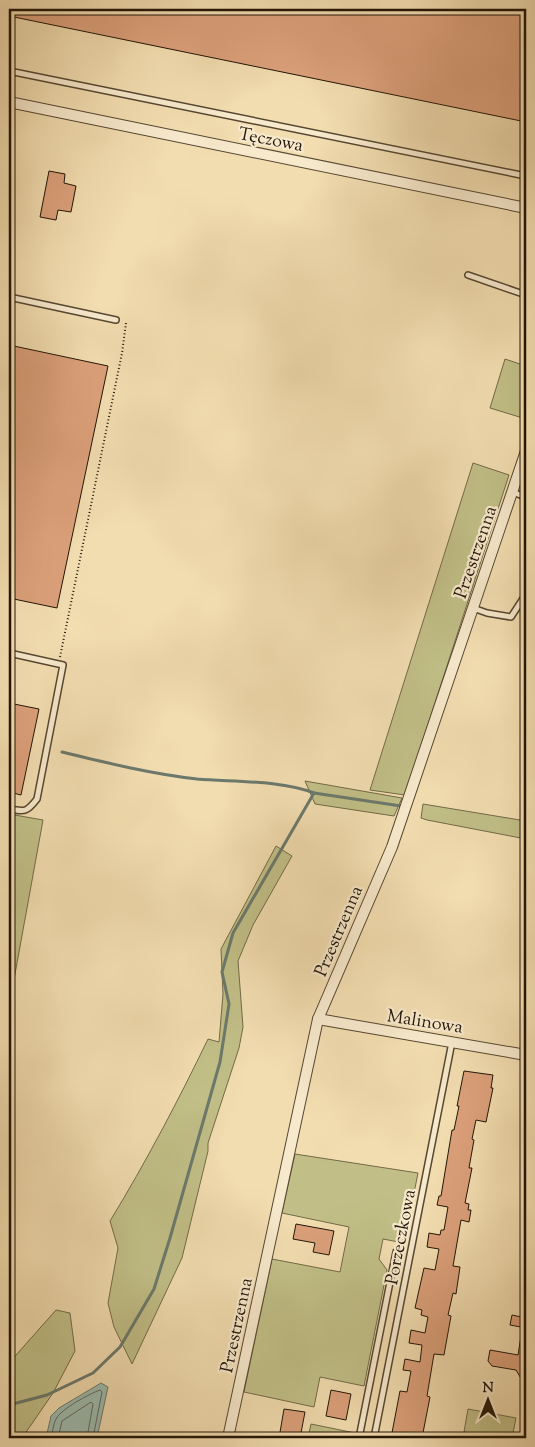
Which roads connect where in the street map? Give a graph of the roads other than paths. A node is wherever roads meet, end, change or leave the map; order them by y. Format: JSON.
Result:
{"nodes":[{"id":1,"x":9,"y":71,"type":"edge"},
{"id":2,"x":9,"y":102,"type":"edge"},
{"id":3,"x":526,"y":176,"type":"edge"},
{"id":4,"x":526,"y":208,"type":"edge"},
{"id":5,"x":468,"y":274,"type":"dead end"},
{"id":6,"x":526,"y":295,"type":"edge"},
{"id":7,"x":9,"y":297,"type":"edge"},
{"id":8,"x":116,"y":320,"type":"road end"},
{"id":9,"x":526,"y":451,"type":"edge"},
{"id":10,"x":512,"y":492,"type":"junction"},
{"id":11,"x":526,"y":497,"type":"edge"},
{"id":12,"x":526,"y":594,"type":"edge"},
{"id":13,"x":473,"y":608,"type":"junction"},
{"id":14,"x":9,"y":653,"type":"edge"},
{"id":15,"x":9,"y":809,"type":"edge"},
{"id":16,"x":318,"y":1019,"type":"junction"},
{"id":17,"x":452,"y":1042,"type":"junction"},
{"id":18,"x":526,"y":1055,"type":"edge"},
{"id":19,"x":396,"y":1252,"type":"dead end"},
{"id":20,"x":228,"y":1438,"type":"edge"},
{"id":21,"x":360,"y":1438,"type":"edge"},
{"id":22,"x":374,"y":1438,"type":"edge"}],
"edges":[{"from":1,"to":3,"type":"lane"},
{"from":2,"to":4,"type":"street","name":"Tęczowa"},
{"from":5,"to":6,"type":"lane"},
{"from":7,"to":8,"type":"lane"},
{"from":9,"to":10,"type":"street","name":"Przestrzenna"},
{"from":10,"to":11,"type":"lane"},
{"from":10,"to":13,"type":"street","name":"Przestrzenna"},
{"from":12,"to":13,"type":"lane"},
{"from":13,"to":16,"type":"street","name":"Przestrzenna"},
{"from":14,"to":15,"type":"lane"},
{"from":16,"to":17,"type":"street","name":"Malinowa"},
{"from":16,"to":20,"type":"street","name":"Przestrzenna"},
{"from":17,"to":18,"type":"street","name":"Malinowa"},
{"from":17,"to":22,"type":"lane","name":"Porzeczkowa"},
{"from":19,"to":21,"type":"lane"}]}
